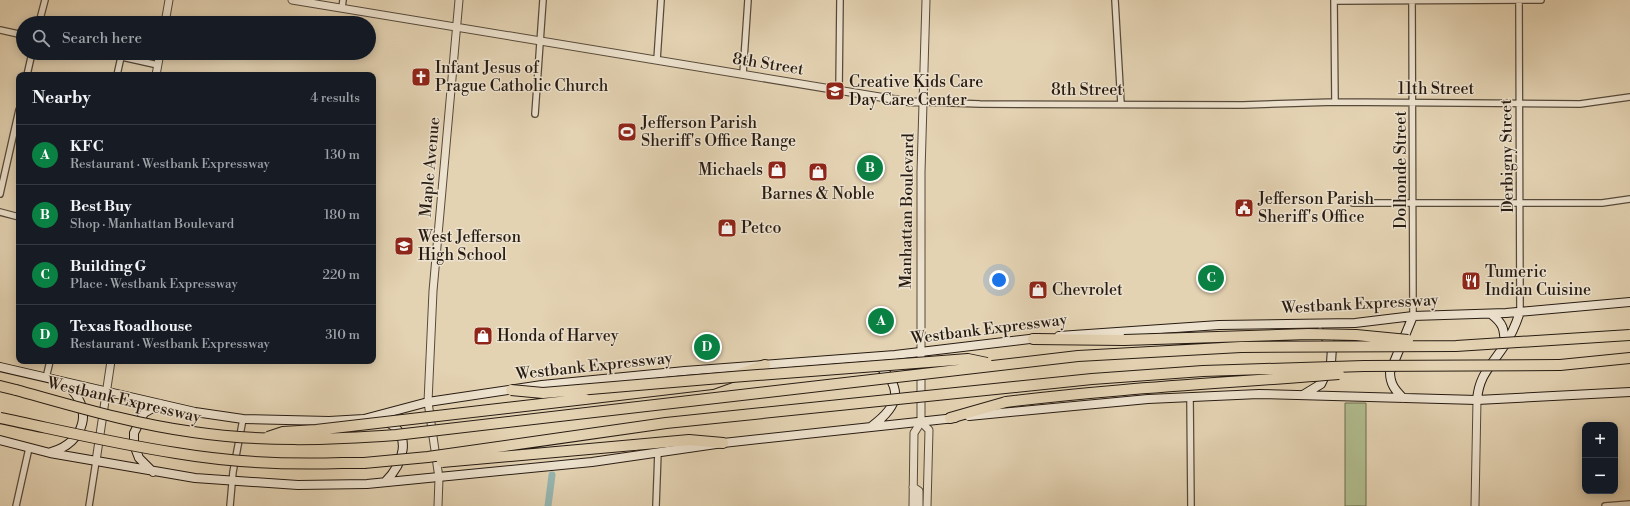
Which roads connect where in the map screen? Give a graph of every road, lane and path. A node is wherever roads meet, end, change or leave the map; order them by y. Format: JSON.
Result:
{"nodes":[{"id":1,"x":45,"y":0,"type":"edge"},
{"id":2,"x":168,"y":0,"type":"edge"},
{"id":3,"x":292,"y":0,"type":"edge"},
{"id":4,"x":343,"y":0,"type":"edge"},
{"id":5,"x":459,"y":0,"type":"edge"},
{"id":6,"x":543,"y":0,"type":"edge"},
{"id":7,"x":661,"y":0,"type":"edge"},
{"id":8,"x":748,"y":0,"type":"edge"},
{"id":9,"x":840,"y":0,"type":"edge"},
{"id":10,"x":926,"y":0,"type":"edge"},
{"id":11,"x":1115,"y":0,"type":"edge"},
{"id":12,"x":1334,"y":0,"type":"edge"},
{"id":13,"x":1541,"y":0,"type":"edge"},
{"id":14,"x":1412,"y":1,"type":"edge"},
{"id":15,"x":1519,"y":1,"type":"edge"},
{"id":16,"x":342,"y":8,"type":"junction"},
{"id":17,"x":41,"y":16,"type":"edge"},
{"id":18,"x":166,"y":16,"type":"edge"},
{"id":19,"x":457,"y":26,"type":"junction"},
{"id":20,"x":0,"y":30,"type":"edge"},
{"id":21,"x":16,"y":33,"type":"edge"},
{"id":22,"x":540,"y":40,"type":"junction"},
{"id":23,"x":30,"y":60,"type":"edge"},
{"id":24,"x":120,"y":60,"type":"edge"},
{"id":25,"x":135,"y":60,"type":"edge"},
{"id":26,"x":159,"y":60,"type":"edge"},
{"id":27,"x":657,"y":60,"type":"junction"},
{"id":28,"x":158,"y":65,"type":"junction"},
{"id":29,"x":28,"y":72,"type":"edge"},
{"id":30,"x":118,"y":72,"type":"edge"},
{"id":31,"x":157,"y":72,"type":"edge"},
{"id":32,"x":743,"y":74,"type":"junction"},
{"id":33,"x":839,"y":90,"type":"junction"},
{"id":34,"x":1630,"y":97,"type":"edge"},
{"id":35,"x":923,"y":102,"type":"junction"},
{"id":36,"x":1335,"y":102,"type":"junction"},
{"id":37,"x":1413,"y":102,"type":"junction"},
{"id":38,"x":1519,"y":102,"type":"junction"},
{"id":39,"x":1121,"y":104,"type":"junction"},
{"id":40,"x":1243,"y":105,"type":"joint"},
{"id":41,"x":535,"y":114,"type":"dead end"},
{"id":42,"x":16,"y":123,"type":"edge"},
{"id":43,"x":0,"y":194,"type":"edge"},
{"id":44,"x":1630,"y":199,"type":"edge"},
{"id":45,"x":1352,"y":203,"type":"dead end"},
{"id":46,"x":1414,"y":203,"type":"junction"},
{"id":47,"x":1521,"y":203,"type":"junction"},
{"id":48,"x":0,"y":212,"type":"edge"},
{"id":49,"x":16,"y":216,"type":"edge"},
{"id":50,"x":1630,"y":302,"type":"edge"},
{"id":51,"x":1520,"y":312,"type":"junction"},
{"id":52,"x":1491,"y":314,"type":"junction"},
{"id":53,"x":1413,"y":316,"type":"junction"},
{"id":54,"x":1304,"y":324,"type":"junction"},
{"id":55,"x":1630,"y":336,"type":"edge"},
{"id":56,"x":1034,"y":338,"type":"junction"},
{"id":57,"x":1505,"y":345,"type":"junction"},
{"id":58,"x":1456,"y":346,"type":"junction"},
{"id":59,"x":920,"y":352,"type":"junction"},
{"id":60,"x":870,"y":357,"type":"junction"},
{"id":61,"x":1630,"y":358,"type":"edge"},
{"id":62,"x":49,"y":364,"type":"edge"},
{"id":63,"x":111,"y":364,"type":"edge"},
{"id":64,"x":766,"y":365,"type":"junction"},
{"id":65,"x":997,"y":365,"type":"junction"},
{"id":66,"x":1560,"y":365,"type":"junction"},
{"id":67,"x":1364,"y":366,"type":"junction"},
{"id":68,"x":1630,"y":366,"type":"edge"},
{"id":69,"x":0,"y":367,"type":"edge"},
{"id":70,"x":46,"y":378,"type":"junction"},
{"id":71,"x":63,"y":382,"type":"junction"},
{"id":72,"x":0,"y":386,"type":"edge"},
{"id":73,"x":511,"y":390,"type":"junction"},
{"id":74,"x":106,"y":392,"type":"junction"},
{"id":75,"x":1630,"y":392,"type":"edge"},
{"id":76,"x":1303,"y":395,"type":"junction"},
{"id":77,"x":1190,"y":397,"type":"junction"},
{"id":78,"x":1404,"y":398,"type":"junction"},
{"id":79,"x":1476,"y":400,"type":"junction"},
{"id":80,"x":428,"y":402,"type":"junction"},
{"id":81,"x":160,"y":404,"type":"junction"},
{"id":82,"x":374,"y":416,"type":"junction"},
{"id":83,"x":0,"y":418,"type":"edge"},
{"id":84,"x":950,"y":418,"type":"junction"},
{"id":85,"x":243,"y":419,"type":"junction"},
{"id":86,"x":921,"y":422,"type":"junction"},
{"id":87,"x":871,"y":426,"type":"junction"},
{"id":88,"x":263,"y":439,"type":"junction"},
{"id":89,"x":1,"y":441,"type":"edge"},
{"id":90,"x":723,"y":443,"type":"joint"},
{"id":91,"x":658,"y":447,"type":"junction"},
{"id":92,"x":29,"y":448,"type":"junction"},
{"id":93,"x":50,"y":453,"type":"junction"},
{"id":94,"x":96,"y":461,"type":"junction"},
{"id":95,"x":364,"y":463,"type":"junction"},
{"id":96,"x":153,"y":472,"type":"junction"},
{"id":97,"x":439,"y":478,"type":"junction"},
{"id":98,"x":232,"y":481,"type":"junction"},
{"id":99,"x":385,"y":482,"type":"junction"},
{"id":100,"x":913,"y":487,"type":"junction"},
{"id":101,"x":1630,"y":504,"type":"edge"},
{"id":102,"x":16,"y":506,"type":"edge"},
{"id":103,"x":89,"y":506,"type":"edge"},
{"id":104,"x":230,"y":506,"type":"edge"},
{"id":105,"x":438,"y":506,"type":"edge"},
{"id":106,"x":656,"y":506,"type":"edge"},
{"id":107,"x":913,"y":506,"type":"edge"},
{"id":108,"x":919,"y":506,"type":"edge"},
{"id":109,"x":927,"y":506,"type":"edge"},
{"id":110,"x":1191,"y":506,"type":"edge"},
{"id":111,"x":1475,"y":506,"type":"edge"},
{"id":112,"x":1605,"y":506,"type":"edge"},
{"id":113,"x":1620,"y":506,"type":"edge"}],
"edges":[{"from":1,"to":17,"type":"street"},
{"from":2,"to":18,"type":"street"},
{"from":3,"to":16,"type":"street","name":"8th Street"},
{"from":4,"to":16,"type":"street"},
{"from":5,"to":19,"type":"street","name":"Maple Avenue"},
{"from":6,"to":22,"type":"street"},
{"from":7,"to":27,"type":"street"},
{"from":8,"to":32,"type":"street"},
{"from":9,"to":33,"type":"street"},
{"from":10,"to":35,"type":"street","name":"Manhattan Boulevard"},
{"from":11,"to":39,"type":"street"},
{"from":12,"to":14,"type":"street"},
{"from":12,"to":36,"type":"street"},
{"from":13,"to":15,"type":"street"},
{"from":14,"to":15,"type":"street"},
{"from":14,"to":37,"type":"street","name":"Dolhonde Street"},
{"from":15,"to":38,"type":"street","name":"Derbigny Street"},
{"from":16,"to":19,"type":"street","name":"8th Street"},
{"from":19,"to":22,"type":"street","name":"8th Street"},
{"from":19,"to":80,"type":"street","name":"Maple Avenue"},
{"from":20,"to":21,"type":"street"},
{"from":22,"to":27,"type":"street","name":"8th Street"},
{"from":22,"to":41,"type":"street"},
{"from":23,"to":29,"type":"street"},
{"from":24,"to":30,"type":"street"},
{"from":25,"to":28,"type":"street"},
{"from":26,"to":28,"type":"street"},
{"from":27,"to":32,"type":"street","name":"8th Street"},
{"from":28,"to":31,"type":"street"},
{"from":32,"to":33,"type":"street","name":"8th Street"},
{"from":33,"to":35,"type":"street","name":"8th Street"},
{"from":34,"to":38,"type":"street","name":"11th Street"},
{"from":35,"to":39,"type":"street","name":"8th Street"},
{"from":35,"to":59,"type":"street","name":"Manhattan Boulevard"},
{"from":36,"to":37,"type":"street","name":"11th Street"},
{"from":36,"to":40,"type":"street","name":"11th Street"},
{"from":37,"to":38,"type":"street","name":"11th Street"},
{"from":37,"to":46,"type":"street","name":"Dolhonde Street"},
{"from":38,"to":47,"type":"street","name":"Derbigny Street"},
{"from":39,"to":40,"type":"street","name":"8th Street"},
{"from":42,"to":43,"type":"street"},
{"from":44,"to":47,"type":"street"},
{"from":45,"to":46,"type":"street"},
{"from":46,"to":47,"type":"street"},
{"from":46,"to":53,"type":"street","name":"Dolhonde Street"},
{"from":47,"to":51,"type":"street","name":"Derbigny Street"},
{"from":48,"to":49,"type":"street"},
{"from":50,"to":51,"type":"main road","name":"Westbank Expressway"},
{"from":51,"to":52,"type":"main road","name":"Westbank Expressway"},
{"from":51,"to":57,"type":"main road"},
{"from":52,"to":53,"type":"main road","name":"Westbank Expressway"},
{"from":52,"to":57,"type":"main road"},
{"from":53,"to":54,"type":"main road","name":"Westbank Expressway"},
{"from":53,"to":78,"type":"main road"},
{"from":54,"to":56,"type":"main road","name":"Westbank Expressway"},
{"from":54,"to":76,"type":"main road"},
{"from":55,"to":58,"type":"highway","name":"Westbank Expressway","bridge":true},
{"from":56,"to":58,"type":"highway","bridge":true},
{"from":56,"to":59,"type":"main road","name":"Westbank Expressway"},
{"from":57,"to":79,"type":"main road"},
{"from":58,"to":65,"type":"highway","name":"Westbank Expressway","bridge":true},
{"from":59,"to":60,"type":"main road","name":"Westbank Expressway"},
{"from":59,"to":86,"type":"street","name":"Manhattan Boulevard"},
{"from":60,"to":64,"type":"main road","name":"Westbank Expressway"},
{"from":60,"to":87,"type":"main road"},
{"from":61,"to":66,"type":"highway"},
{"from":62,"to":70,"type":"street"},
{"from":63,"to":74,"type":"street"},
{"from":64,"to":73,"type":"main road","name":"Westbank Expressway"},
{"from":64,"to":88,"type":"highway","bridge":true},
{"from":65,"to":73,"type":"highway","bridge":true},
{"from":65,"to":88,"type":"highway","name":"Westbank Expressway","bridge":true},
{"from":66,"to":67,"type":"highway","bridge":true},
{"from":66,"to":68,"type":"highway"},
{"from":67,"to":84,"type":"highway","bridge":true},
{"from":67,"to":95,"type":"highway","bridge":true},
{"from":69,"to":70,"type":"main road","name":"Westbank Expressway"},
{"from":70,"to":71,"type":"main road","name":"Westbank Expressway"},
{"from":71,"to":74,"type":"main road","name":"Westbank Expressway"},
{"from":71,"to":93,"type":"main road"},
{"from":72,"to":88,"type":"highway","name":"Westbank Expressway","bridge":true},
{"from":73,"to":80,"type":"main road","name":"Westbank Expressway"},
{"from":74,"to":81,"type":"main road","name":"Westbank Expressway"},
{"from":74,"to":94,"type":"street"},
{"from":75,"to":79,"type":"main road"},
{"from":76,"to":77,"type":"main road"},
{"from":76,"to":78,"type":"main road"},
{"from":77,"to":84,"type":"main road"},
{"from":77,"to":110,"type":"street"},
{"from":78,"to":79,"type":"main road"},
{"from":79,"to":111,"type":"street"},
{"from":80,"to":82,"type":"main road","name":"Westbank Expressway"},
{"from":80,"to":97,"type":"street","name":"Maple Avenue"},
{"from":81,"to":85,"type":"main road","name":"Westbank Expressway"},
{"from":81,"to":96,"type":"main road"},
{"from":82,"to":85,"type":"main road","name":"Westbank Expressway"},
{"from":82,"to":99,"type":"main road"},
{"from":83,"to":95,"type":"highway","bridge":true},
{"from":84,"to":86,"type":"main road"},
{"from":85,"to":98,"type":"street"},
{"from":86,"to":87,"type":"main road"},
{"from":86,"to":100,"type":"street","name":"Manhattan Boulevard"},
{"from":86,"to":109,"type":"street","name":"Manhattan Boulevard"},
{"from":87,"to":90,"type":"main road"},
{"from":89,"to":92,"type":"main road"},
{"from":90,"to":91,"type":"highway"},
{"from":91,"to":95,"type":"highway","bridge":true},
{"from":91,"to":97,"type":"main road"},
{"from":91,"to":106,"type":"street"},
{"from":92,"to":93,"type":"main road"},
{"from":92,"to":102,"type":"street"},
{"from":93,"to":94,"type":"main road"},
{"from":94,"to":96,"type":"main road"},
{"from":94,"to":103,"type":"street"},
{"from":96,"to":98,"type":"main road"},
{"from":97,"to":99,"type":"main road"},
{"from":97,"to":105,"type":"street","name":"Maple Avenue"},
{"from":98,"to":99,"type":"main road"},
{"from":98,"to":104,"type":"street"},
{"from":100,"to":107,"type":"street","name":"Manhattan Boulevard"},
{"from":100,"to":108,"type":"street"},
{"from":101,"to":113,"type":"street"},
{"from":112,"to":113,"type":"street"}]}
